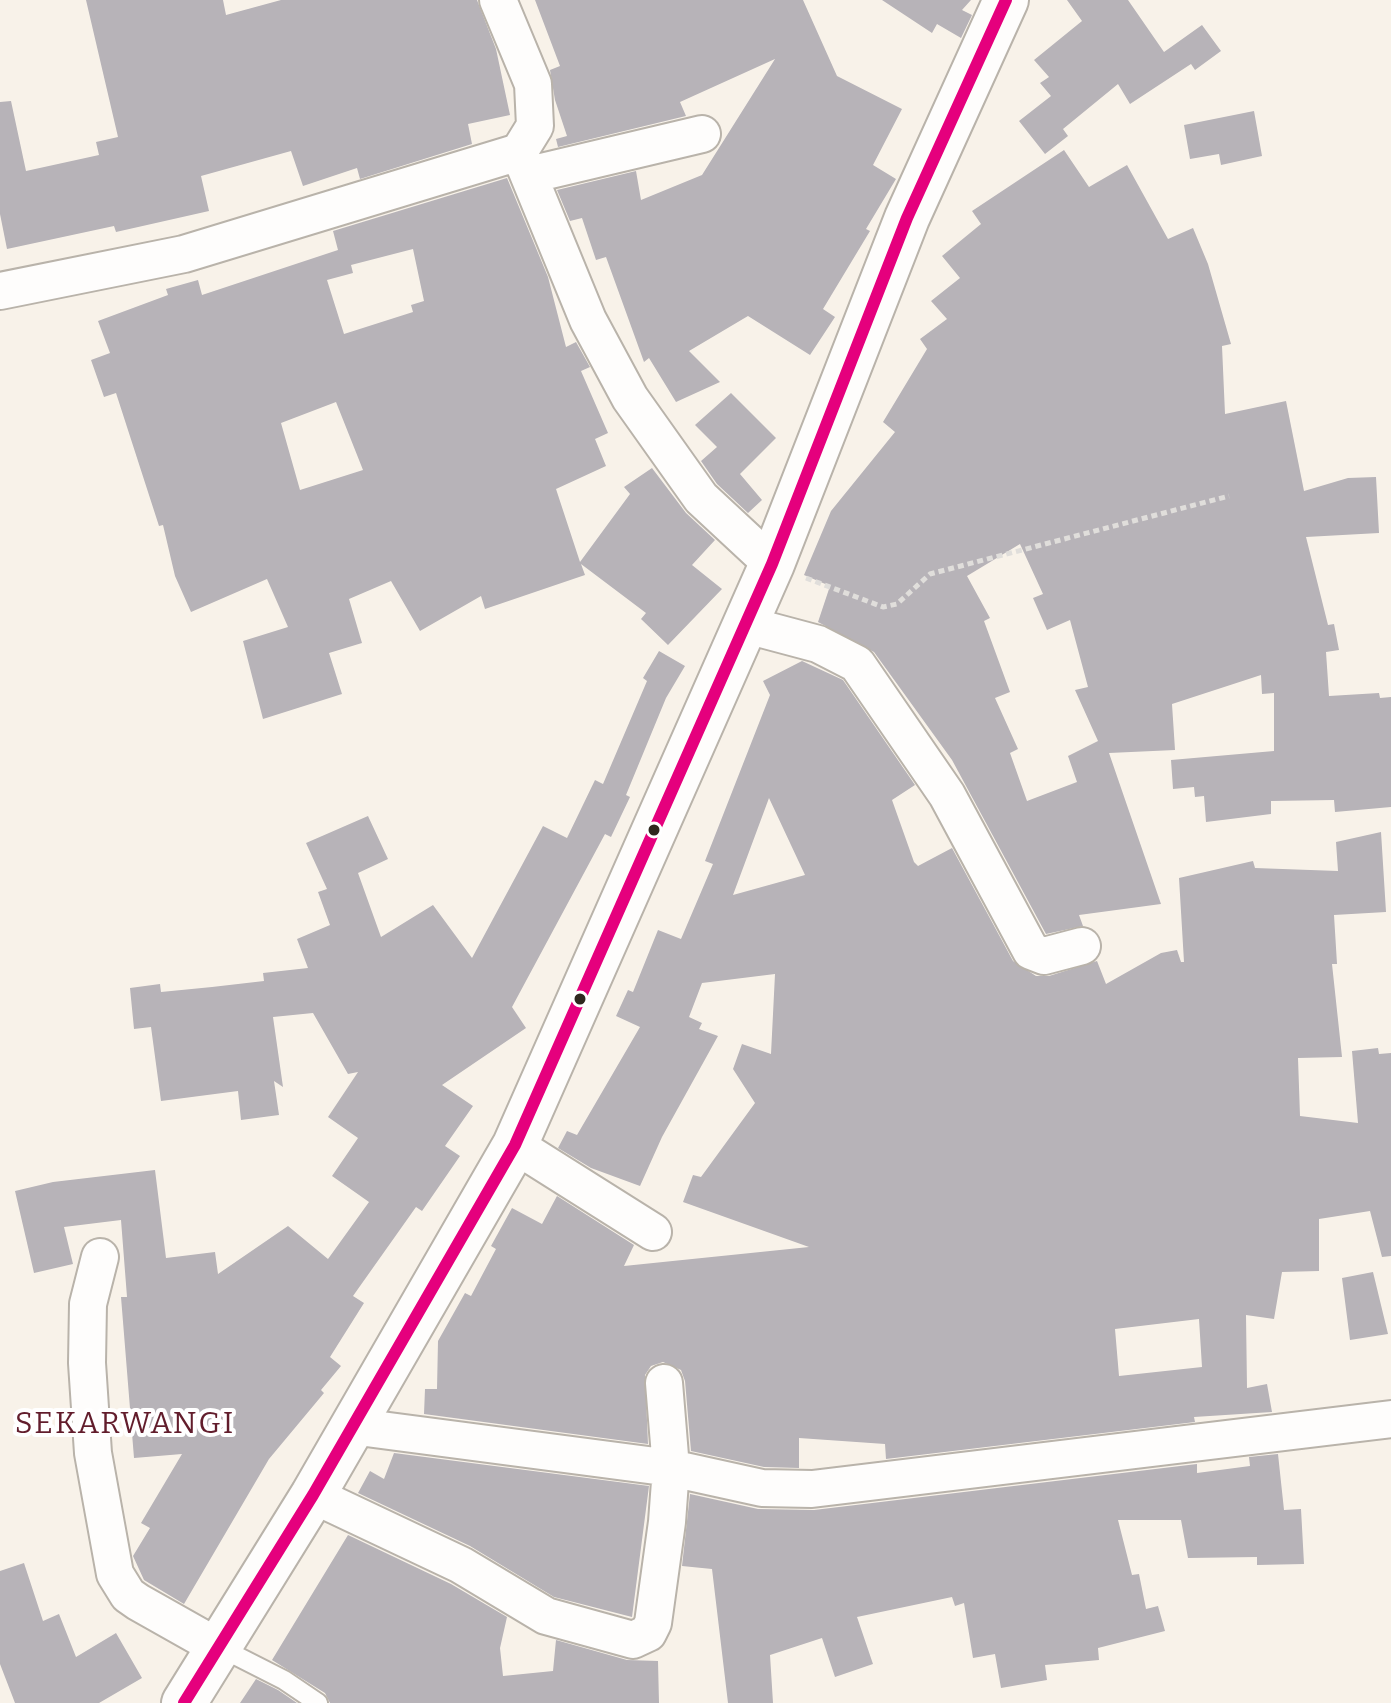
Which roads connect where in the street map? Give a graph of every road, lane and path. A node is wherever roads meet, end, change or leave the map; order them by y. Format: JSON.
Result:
{"nodes":[{"id":1,"x":498,"y":0,"type":"edge"},
{"id":2,"x":1006,"y":0,"type":"edge"},
{"id":3,"x":702,"y":134,"type":"dead end"},
{"id":4,"x":524,"y":164,"type":"junction"},
{"id":5,"x":0,"y":291,"type":"edge"},
{"id":6,"x":1229,"y":496,"type":"dead end"},
{"id":7,"x":772,"y":564,"type":"junction"},
{"id":8,"x":743,"y":624,"type":"junction"},
{"id":9,"x":1082,"y":946,"type":"dead end"},
{"id":10,"x":515,"y":1145,"type":"junction"},
{"id":11,"x":653,"y":1232,"type":"dead end"},
{"id":12,"x":100,"y":1257,"type":"dead end"},
{"id":13,"x":664,"y":1383,"type":"dead end"},
{"id":14,"x":1391,"y":1419,"type":"edge"},
{"id":15,"x":351,"y":1426,"type":"junction"},
{"id":16,"x":671,"y":1468,"type":"junction"},
{"id":17,"x":313,"y":1495,"type":"junction"},
{"id":18,"x":216,"y":1646,"type":"junction"},
{"id":19,"x":184,"y":1703,"type":"edge"},
{"id":20,"x":318,"y":1703,"type":"edge"}],
"edges":[{"from":1,"to":4,"type":"street"},
{"from":2,"to":7,"type":"main road"},
{"from":3,"to":4,"type":"street"},
{"from":4,"to":5,"type":"street"},
{"from":4,"to":7,"type":"street"},
{"from":6,"to":7,"type":"path"},
{"from":7,"to":8,"type":"main road"},
{"from":8,"to":9,"type":"street"},
{"from":8,"to":10,"type":"main road"},
{"from":10,"to":11,"type":"street"},
{"from":10,"to":15,"type":"main road"},
{"from":12,"to":18,"type":"street"},
{"from":13,"to":16,"type":"street"},
{"from":14,"to":16,"type":"street"},
{"from":15,"to":16,"type":"street"},
{"from":15,"to":17,"type":"main road"},
{"from":16,"to":17,"type":"street"},
{"from":17,"to":18,"type":"main road"},
{"from":18,"to":19,"type":"main road"},
{"from":18,"to":20,"type":"lane"}]}
